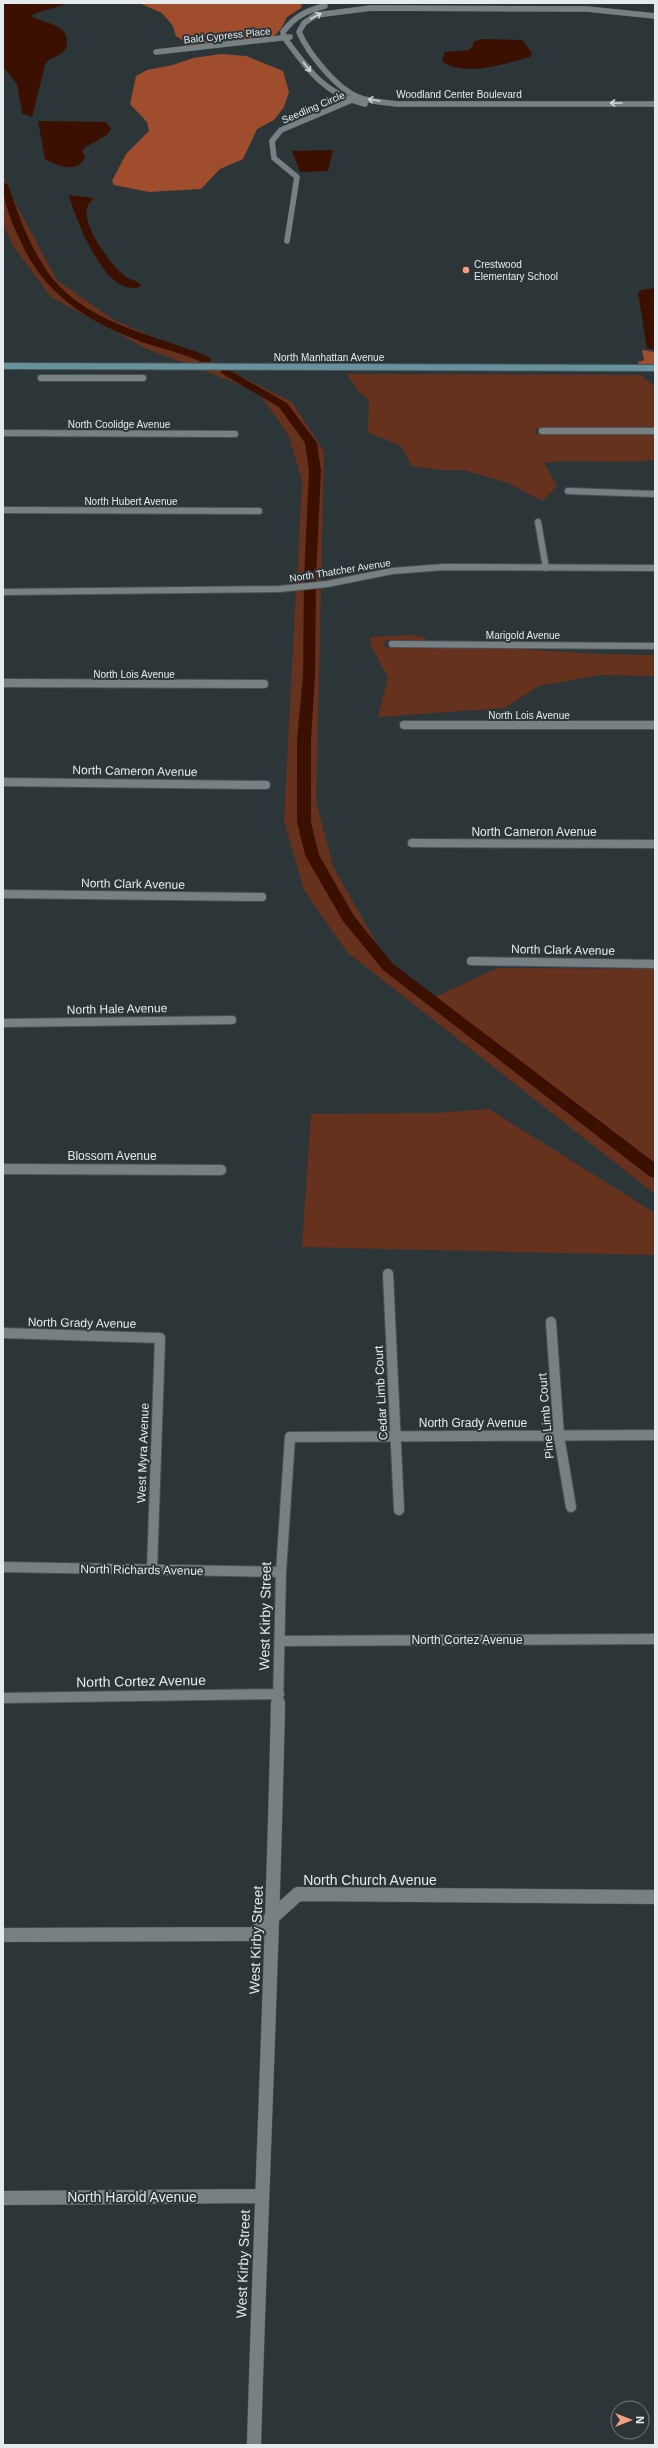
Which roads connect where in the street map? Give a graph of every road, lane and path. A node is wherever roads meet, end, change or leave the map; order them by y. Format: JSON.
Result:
{"nodes":[{"id":1,"x":367,"y":3,"type":"edge"},
{"id":2,"x":345,"y":5,"type":"dead end"},
{"id":3,"x":405,"y":5,"type":"edge"},
{"id":4,"x":330,"y":6,"type":"dead end"},
{"id":5,"x":655,"y":10,"type":"edge"},
{"id":6,"x":655,"y":16,"type":"edge"},
{"id":7,"x":300,"y":36,"type":"junction"},
{"id":8,"x":284,"y":38,"type":"junction"},
{"id":9,"x":156,"y":52,"type":"dead end"},
{"id":10,"x":358,"y":98,"type":"junction"},
{"id":11,"x":348,"y":101,"type":"junction"},
{"id":12,"x":629,"y":103,"type":"junction"},
{"id":13,"x":655,"y":104,"type":"edge"},
{"id":14,"x":629,"y":109,"type":"junction"},
{"id":15,"x":655,"y":111,"type":"edge"},
{"id":16,"x":287,"y":241,"type":"dead end"},
{"id":17,"x":3,"y":366,"type":"edge"},
{"id":18,"x":94,"y":367,"type":"junction"},
{"id":19,"x":655,"y":368,"type":"edge"},
{"id":20,"x":41,"y":378,"type":"dead end"},
{"id":21,"x":92,"y":378,"type":"junction"},
{"id":22,"x":143,"y":378,"type":"dead end"},
{"id":23,"x":542,"y":431,"type":"dead end"},
{"id":24,"x":655,"y":431,"type":"edge"},
{"id":25,"x":3,"y":433,"type":"edge"},
{"id":26,"x":235,"y":434,"type":"dead end"},
{"id":27,"x":568,"y":491,"type":"dead end"},
{"id":28,"x":655,"y":494,"type":"edge"},
{"id":29,"x":3,"y":510,"type":"edge"},
{"id":30,"x":259,"y":511,"type":"dead end"},
{"id":31,"x":538,"y":522,"type":"dead end"},
{"id":32,"x":546,"y":568,"type":"junction"},
{"id":33,"x":655,"y":568,"type":"edge"},
{"id":34,"x":3,"y":592,"type":"edge"},
{"id":35,"x":392,"y":644,"type":"dead end"},
{"id":36,"x":655,"y":646,"type":"edge"},
{"id":37,"x":3,"y":683,"type":"edge"},
{"id":38,"x":264,"y":684,"type":"dead end"},
{"id":39,"x":404,"y":725,"type":"dead end"},
{"id":40,"x":655,"y":725,"type":"edge"},
{"id":41,"x":3,"y":782,"type":"edge"},
{"id":42,"x":266,"y":785,"type":"dead end"},
{"id":43,"x":412,"y":843,"type":"dead end"},
{"id":44,"x":655,"y":844,"type":"edge"},
{"id":45,"x":3,"y":894,"type":"edge"},
{"id":46,"x":262,"y":897,"type":"dead end"},
{"id":47,"x":471,"y":961,"type":"dead end"},
{"id":48,"x":655,"y":964,"type":"edge"},
{"id":49,"x":232,"y":1020,"type":"dead end"},
{"id":50,"x":3,"y":1023,"type":"edge"},
{"id":51,"x":3,"y":1168,"type":"edge"},
{"id":52,"x":221,"y":1170,"type":"dead end"},
{"id":53,"x":388,"y":1274,"type":"dead end"},
{"id":54,"x":551,"y":1322,"type":"dead end"},
{"id":55,"x":3,"y":1334,"type":"edge"},
{"id":56,"x":160,"y":1338,"type":"joint"},
{"id":57,"x":655,"y":1435,"type":"edge"},
{"id":58,"x":290,"y":1436,"type":"joint"},
{"id":59,"x":397,"y":1436,"type":"junction"},
{"id":60,"x":559,"y":1436,"type":"junction"},
{"id":61,"x":571,"y":1506,"type":"dead end"},
{"id":62,"x":399,"y":1510,"type":"dead end"},
{"id":63,"x":3,"y":1567,"type":"edge"},
{"id":64,"x":152,"y":1570,"type":"junction"},
{"id":65,"x":281,"y":1572,"type":"junction"},
{"id":66,"x":655,"y":1639,"type":"edge"},
{"id":67,"x":280,"y":1641,"type":"junction"},
{"id":68,"x":279,"y":1694,"type":"junction"},
{"id":69,"x":3,"y":1698,"type":"edge"},
{"id":70,"x":655,"y":1897,"type":"edge"},
{"id":71,"x":274,"y":1917,"type":"junction"},
{"id":72,"x":3,"y":1935,"type":"edge"},
{"id":73,"x":261,"y":2196,"type":"junction"},
{"id":74,"x":3,"y":2198,"type":"edge"},
{"id":75,"x":254,"y":2445,"type":"edge"}],
"edges":[{"from":1,"to":2,"type":"street"},
{"from":3,"to":5,"type":"street"},
{"from":3,"to":6,"type":"street"},
{"from":7,"to":3,"type":"street","one_way":true},
{"from":4,"to":8,"type":"street"},
{"from":7,"to":8,"type":"street","name":"Bald Cypress Place"},
{"from":7,"to":10,"type":"street","name":"Woodland Center Boulevard"},
{"from":8,"to":9,"type":"street","name":"Bald Cypress Place"},
{"from":8,"to":11,"type":"street","name":"Woodland Center Boulevard","one_way":true},
{"from":10,"to":11,"type":"street","name":"Seedling Circle"},
{"from":12,"to":10,"type":"street","name":"Woodland Center Boulevard","one_way":true},
{"from":11,"to":14,"type":"street","name":"Woodland Center Boulevard"},
{"from":11,"to":16,"type":"street","name":"Seedling Circle"},
{"from":12,"to":13,"type":"street","name":"Woodland Center Boulevard"},
{"from":12,"to":14,"type":"street"},
{"from":14,"to":15,"type":"street","name":"Woodland Center Boulevard"},
{"from":17,"to":18,"type":"street","name":"North Manhattan Avenue"},
{"from":18,"to":19,"type":"street","name":"North Manhattan Avenue"},
{"from":18,"to":21,"type":"street"},
{"from":20,"to":21,"type":"street"},
{"from":21,"to":22,"type":"street"},
{"from":23,"to":24,"type":"street"},
{"from":25,"to":26,"type":"street","name":"North Coolidge Avenue"},
{"from":27,"to":28,"type":"street"},
{"from":29,"to":30,"type":"street","name":"North Hubert Avenue"},
{"from":31,"to":32,"type":"street"},
{"from":32,"to":33,"type":"street","name":"North Thatcher Avenue"},
{"from":32,"to":34,"type":"street","name":"North Thatcher Avenue"},
{"from":35,"to":36,"type":"street","name":"Marigold Avenue"},
{"from":37,"to":38,"type":"street","name":"North Lois Avenue"},
{"from":39,"to":40,"type":"street","name":"North Lois Avenue"},
{"from":41,"to":42,"type":"street","name":"North Cameron Avenue"},
{"from":43,"to":44,"type":"street","name":"North Cameron Avenue"},
{"from":45,"to":46,"type":"street","name":"North Clark Avenue"},
{"from":47,"to":48,"type":"street","name":"North Clark Avenue"},
{"from":49,"to":50,"type":"street","name":"North Hale Avenue"},
{"from":51,"to":52,"type":"street","name":"Blossom Avenue"},
{"from":53,"to":59,"type":"street","name":"Cedar Limb Court"},
{"from":54,"to":60,"type":"street","name":"Pine Limb Court"},
{"from":55,"to":56,"type":"street","name":"North Grady Avenue"},
{"from":56,"to":64,"type":"street","name":"West Myra Avenue"},
{"from":57,"to":60,"type":"street","name":"North Grady Avenue"},
{"from":58,"to":59,"type":"street","name":"North Grady Avenue"},
{"from":58,"to":65,"type":"street","name":"West Kirby Street"},
{"from":59,"to":60,"type":"street","name":"North Grady Avenue"},
{"from":59,"to":62,"type":"street","name":"Cedar Limb Court"},
{"from":60,"to":61,"type":"street","name":"Pine Limb Court"},
{"from":63,"to":64,"type":"street","name":"North Richards Avenue"},
{"from":64,"to":65,"type":"street","name":"North Richards Avenue"},
{"from":65,"to":67,"type":"street","name":"West Kirby Street"},
{"from":66,"to":67,"type":"street","name":"North Cortez Avenue"},
{"from":67,"to":68,"type":"street","name":"West Kirby Street"},
{"from":68,"to":69,"type":"street","name":"North Cortez Avenue"},
{"from":68,"to":71,"type":"street","name":"West Kirby Street"},
{"from":70,"to":71,"type":"street","name":"North Church Avenue"},
{"from":71,"to":72,"type":"street","name":"North Church Avenue"},
{"from":71,"to":73,"type":"street","name":"West Kirby Street"},
{"from":73,"to":74,"type":"street","name":"North Harold Avenue"},
{"from":73,"to":75,"type":"street","name":"West Kirby Street"}]}
